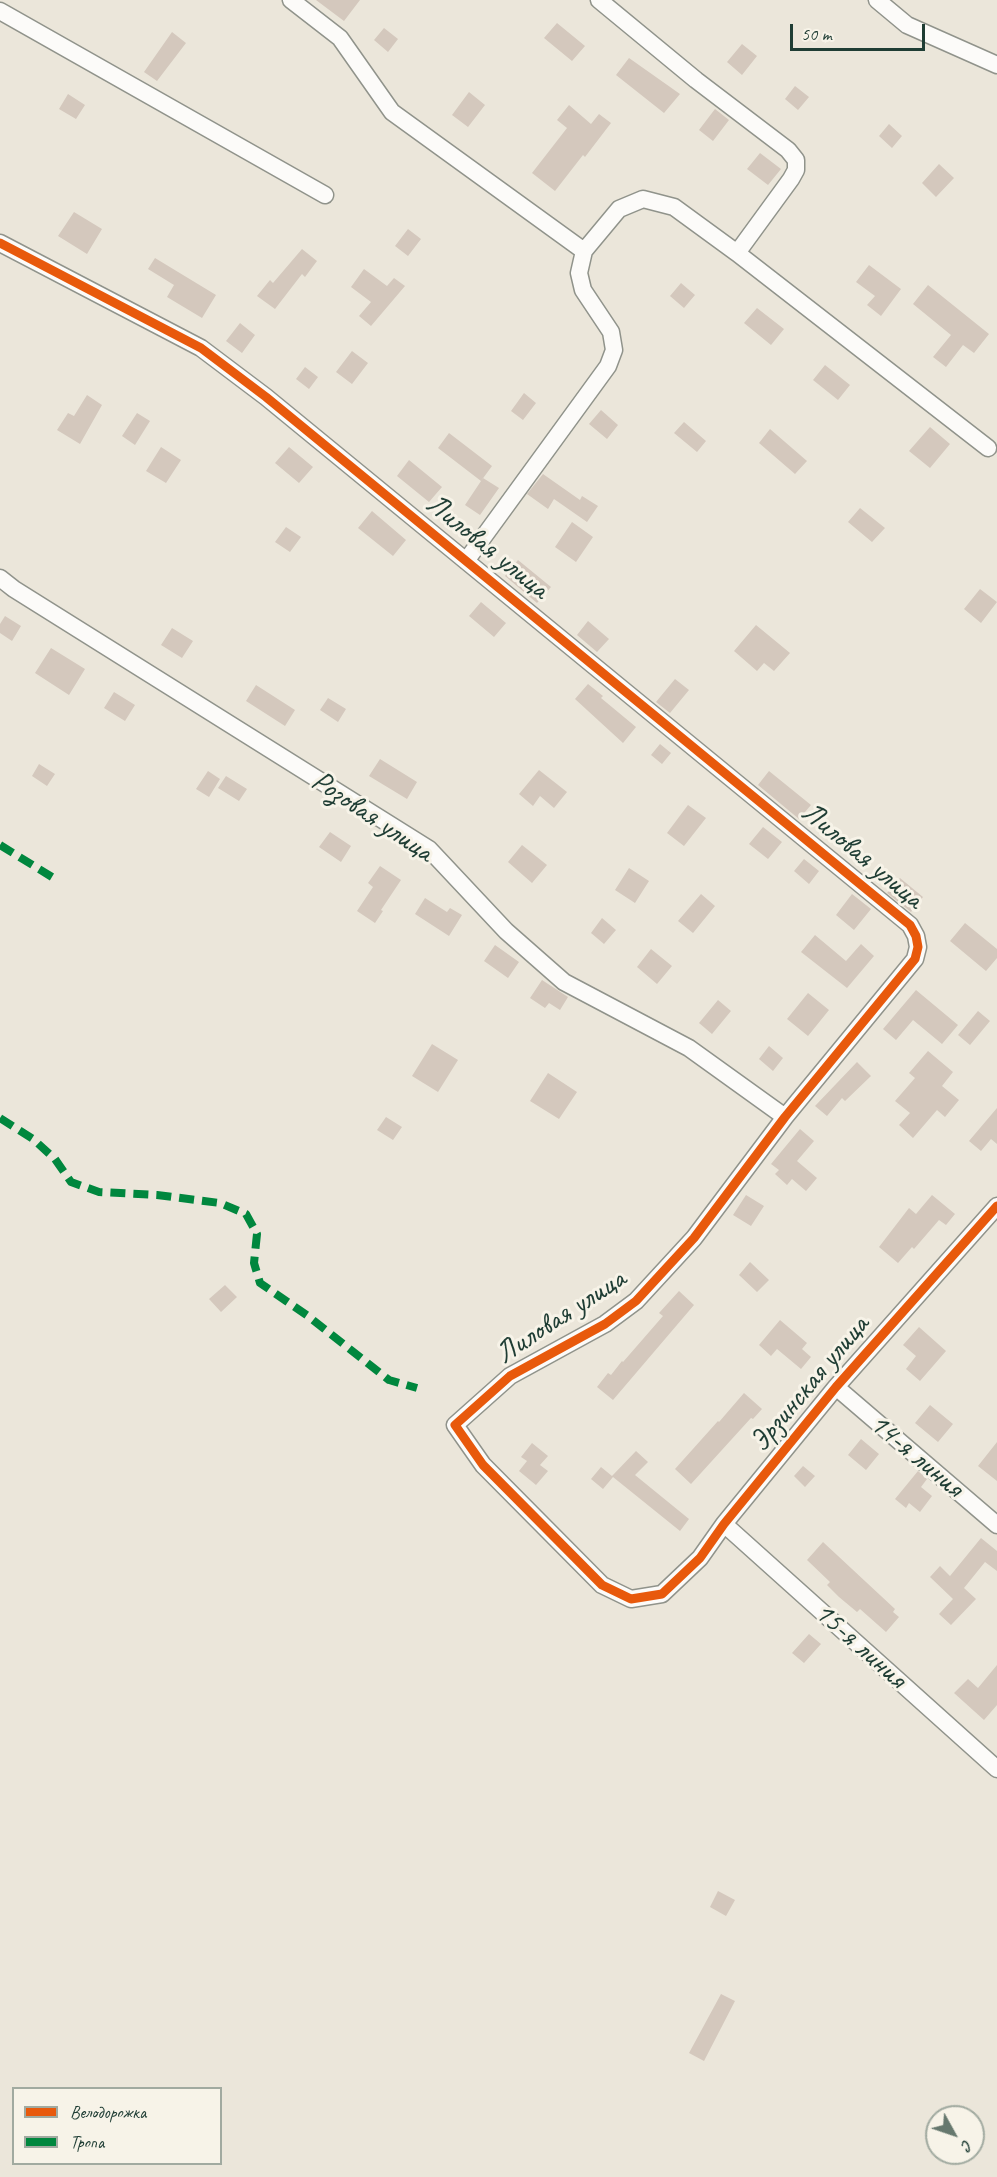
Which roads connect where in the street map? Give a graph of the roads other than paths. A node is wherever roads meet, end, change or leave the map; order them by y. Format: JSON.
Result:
{"nodes":[{"id":1,"x":291,"y":0,"type":"edge"},
{"id":2,"x":599,"y":0,"type":"edge"},
{"id":3,"x":877,"y":0,"type":"edge"},
{"id":4,"x":0,"y":11,"type":"edge"},
{"id":5,"x":997,"y":64,"type":"edge"},
{"id":6,"x":325,"y":195,"type":"dead end"},
{"id":7,"x":0,"y":243,"type":"edge"},
{"id":8,"x":584,"y":250,"type":"junction"},
{"id":9,"x":737,"y":253,"type":"junction"},
{"id":10,"x":988,"y":448,"type":"dead end"},
{"id":11,"x":466,"y":561,"type":"junction"},
{"id":12,"x":0,"y":578,"type":"edge"},
{"id":13,"x":785,"y":1117,"type":"junction"},
{"id":14,"x":996,"y":1209,"type":"edge"},
{"id":15,"x":836,"y":1388,"type":"junction"},
{"id":16,"x":724,"y":1524,"type":"junction"},
{"id":17,"x":997,"y":1525,"type":"edge"},
{"id":18,"x":662,"y":1594,"type":"joint"},
{"id":19,"x":997,"y":1769,"type":"edge"}],
"edges":[{"from":1,"to":8,"type":"street"},
{"from":2,"to":9,"type":"street"},
{"from":3,"to":5,"type":"street"},
{"from":4,"to":6,"type":"street"},
{"from":7,"to":11,"type":"street","name":"Лиловая улица"},
{"from":8,"to":9,"type":"street"},
{"from":8,"to":11,"type":"street"},
{"from":9,"to":10,"type":"street"},
{"from":11,"to":13,"type":"street","name":"Лиловая улица"},
{"from":12,"to":13,"type":"street","name":"Розовая улица"},
{"from":13,"to":18,"type":"street","name":"Лиловая улица"},
{"from":14,"to":15,"type":"street","name":"Эрзинская улица"},
{"from":15,"to":16,"type":"street","name":"Эрзинская улица"},
{"from":15,"to":17,"type":"street","name":"14-я линия"},
{"from":16,"to":18,"type":"street","name":"Эрзинская улица"},
{"from":16,"to":19,"type":"street","name":"15-я линия"}]}
